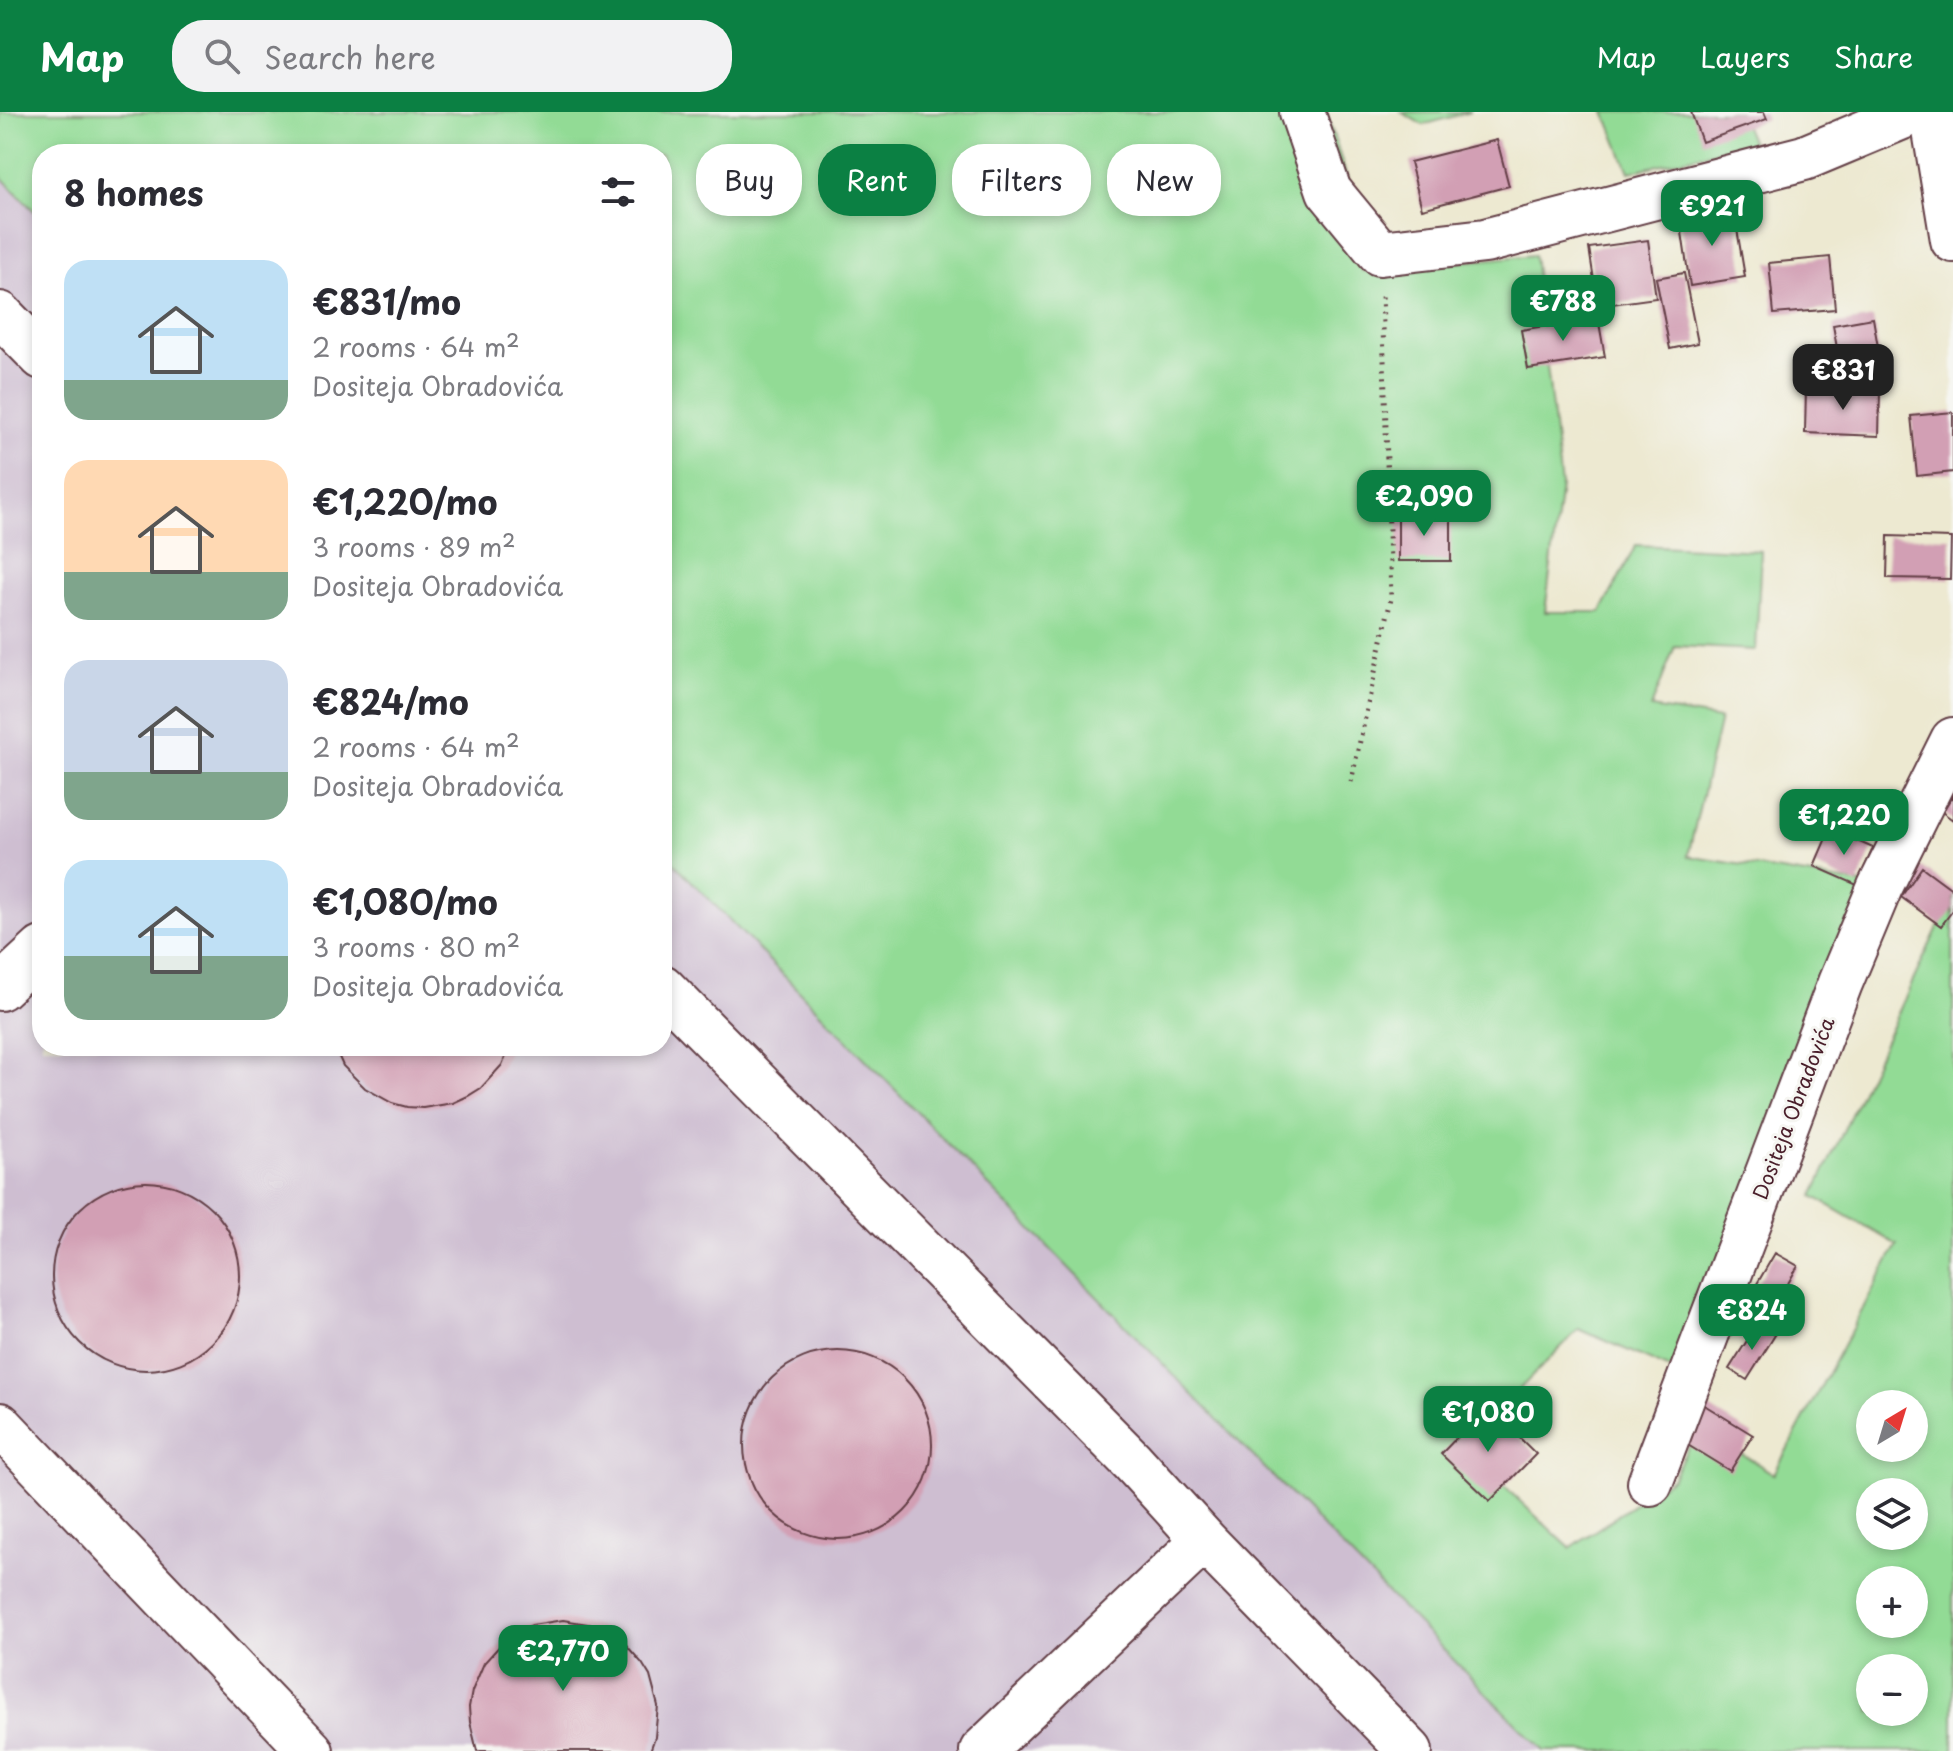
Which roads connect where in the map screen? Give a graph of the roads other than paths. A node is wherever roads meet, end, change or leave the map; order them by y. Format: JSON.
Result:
{"nodes":[{"id":1,"x":1302,"y":112,"type":"edge"},
{"id":2,"x":1914,"y":112,"type":"edge"},
{"id":3,"x":1932,"y":112,"type":"edge"},
{"id":4,"x":1953,"y":240,"type":"edge"},
{"id":5,"x":0,"y":314,"type":"edge"},
{"id":6,"x":32,"y":347,"type":"edge"},
{"id":7,"x":1953,"y":740,"type":"edge"},
{"id":8,"x":32,"y":958,"type":"edge"},
{"id":9,"x":0,"y":988,"type":"edge"},
{"id":10,"x":672,"y":997,"type":"edge"},
{"id":11,"x":0,"y":1425,"type":"edge"},
{"id":12,"x":1650,"y":1483,"type":"dead end"},
{"id":13,"x":1204,"y":1540,"type":"junction"},
{"id":14,"x":311,"y":1751,"type":"edge"},
{"id":15,"x":982,"y":1751,"type":"edge"},
{"id":16,"x":1410,"y":1751,"type":"edge"}],
"edges":[{"from":1,"to":2,"type":"street"},
{"from":3,"to":4,"type":"street"},
{"from":5,"to":6,"type":"street"},
{"from":7,"to":12,"type":"street","name":"Dositeja Obradovića"},
{"from":8,"to":9,"type":"street"},
{"from":10,"to":13,"type":"street"},
{"from":11,"to":14,"type":"street"},
{"from":13,"to":15,"type":"street"},
{"from":13,"to":16,"type":"street"}]}
